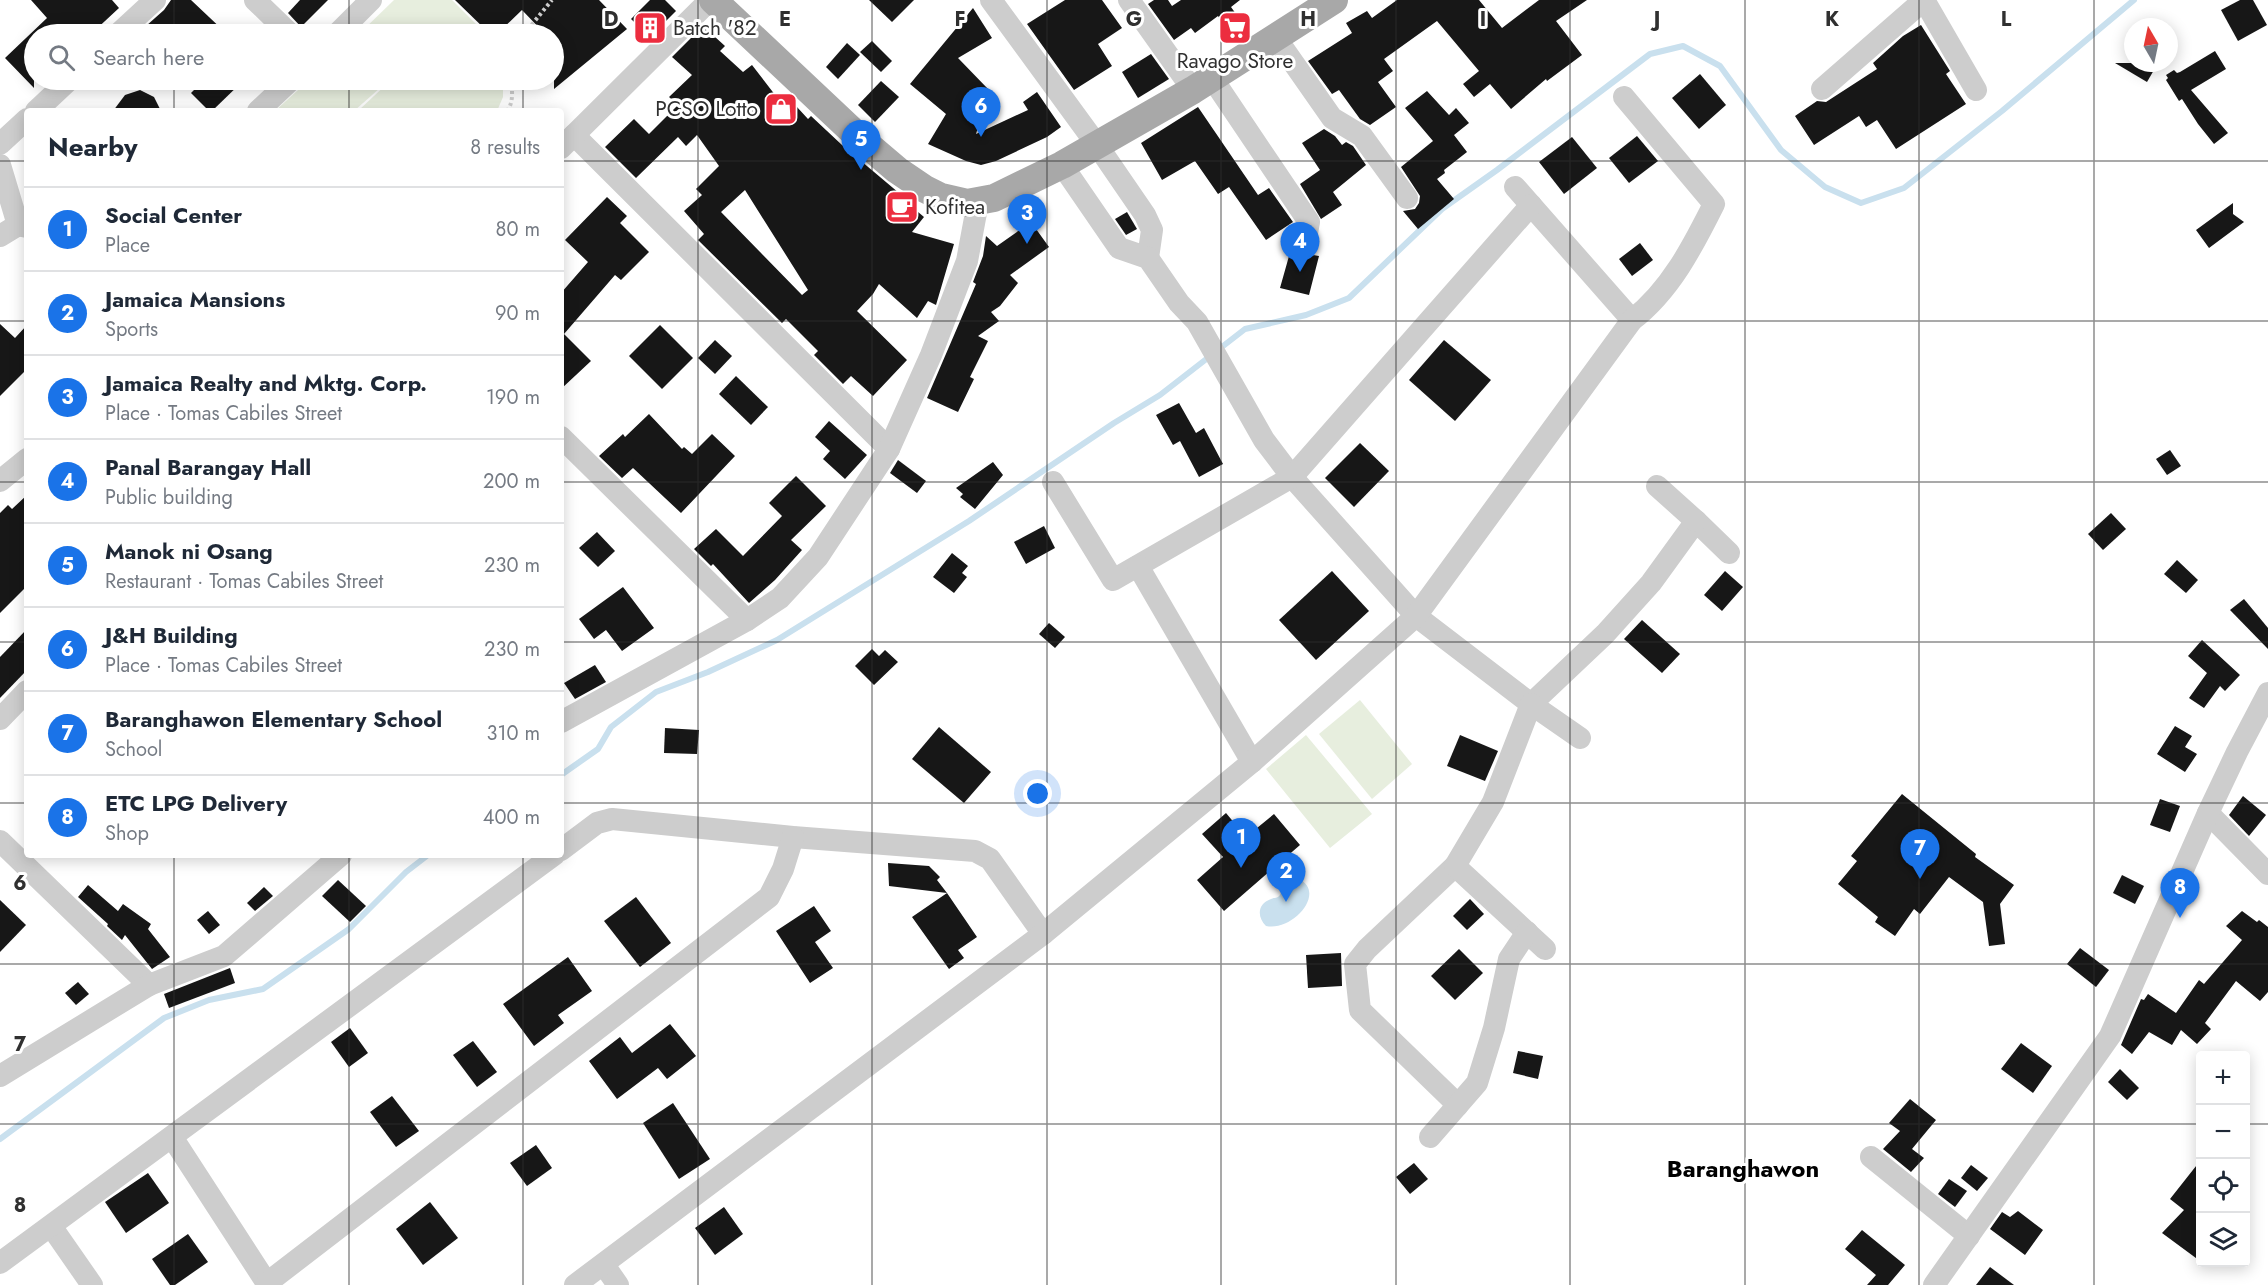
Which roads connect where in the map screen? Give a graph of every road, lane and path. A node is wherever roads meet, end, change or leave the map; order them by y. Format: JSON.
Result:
{"nodes":[{"id":1,"x":155,"y":0,"type":"edge"},
{"id":2,"x":255,"y":0,"type":"edge"},
{"id":3,"x":371,"y":0,"type":"edge"},
{"id":4,"x":552,"y":0,"type":"edge"},
{"id":5,"x":712,"y":0,"type":"edge"},
{"id":6,"x":990,"y":0,"type":"edge"},
{"id":7,"x":1129,"y":0,"type":"edge"},
{"id":8,"x":1334,"y":0,"type":"edge"},
{"id":9,"x":1924,"y":0,"type":"edge"},
{"id":10,"x":129,"y":24,"type":"edge"},
{"id":11,"x":280,"y":24,"type":"edge"},
{"id":12,"x":347,"y":24,"type":"edge"},
{"id":13,"x":532,"y":24,"type":"edge"},
{"id":14,"x":1276,"y":38,"type":"junction"},
{"id":15,"x":1202,"y":84,"type":"junction"},
{"id":16,"x":1822,"y":89,"type":"dead end"},
{"id":17,"x":61,"y":90,"type":"edge"},
{"id":18,"x":280,"y":90,"type":"edge"},
{"id":19,"x":512,"y":90,"type":"edge"},
{"id":20,"x":1976,"y":90,"type":"dead end"},
{"id":21,"x":1624,"y":97,"type":"dead end"},
{"id":22,"x":48,"y":107,"type":"edge"},
{"id":23,"x":261,"y":108,"type":"edge"},
{"id":24,"x":509,"y":108,"type":"edge"},
{"id":25,"x":24,"y":122,"type":"edge"},
{"id":26,"x":567,"y":142,"type":"edge"},
{"id":27,"x":0,"y":144,"type":"edge"},
{"id":28,"x":1097,"y":145,"type":"junction"},
{"id":29,"x":0,"y":165,"type":"edge"},
{"id":30,"x":1062,"y":165,"type":"junction"},
{"id":31,"x":1515,"y":186,"type":"dead end"},
{"id":32,"x":1407,"y":198,"type":"dead end"},
{"id":33,"x":978,"y":202,"type":"junction"},
{"id":34,"x":1531,"y":205,"type":"junction"},
{"id":35,"x":15,"y":229,"type":"edge"},
{"id":36,"x":1305,"y":244,"type":"dead end"},
{"id":37,"x":1148,"y":258,"type":"junction"},
{"id":38,"x":1632,"y":320,"type":"junction"},
{"id":39,"x":564,"y":440,"type":"edge"},
{"id":40,"x":889,"y":448,"type":"junction"},
{"id":41,"x":24,"y":461,"type":"edge"},
{"id":42,"x":1292,"y":477,"type":"junction"},
{"id":43,"x":0,"y":481,"type":"edge"},
{"id":44,"x":1053,"y":482,"type":"dead end"},
{"id":45,"x":1657,"y":486,"type":"dead end"},
{"id":46,"x":1696,"y":521,"type":"junction"},
{"id":47,"x":1729,"y":553,"type":"dead end"},
{"id":48,"x":1138,"y":566,"type":"junction"},
{"id":49,"x":1416,"y":616,"type":"junction"},
{"id":50,"x":747,"y":620,"type":"junction"},
{"id":51,"x":2268,"y":693,"type":"edge"},
{"id":52,"x":24,"y":694,"type":"edge"},
{"id":53,"x":1531,"y":704,"type":"junction"},
{"id":54,"x":0,"y":719,"type":"edge"},
{"id":55,"x":564,"y":721,"type":"edge"},
{"id":56,"x":1580,"y":738,"type":"dead end"},
{"id":57,"x":1252,"y":762,"type":"junction"},
{"id":58,"x":2208,"y":813,"type":"junction"},
{"id":59,"x":793,"y":837,"type":"junction"},
{"id":60,"x":0,"y":841,"type":"edge"},
{"id":61,"x":564,"y":848,"type":"edge"},
{"id":62,"x":337,"y":858,"type":"edge"},
{"id":63,"x":550,"y":858,"type":"edge"},
{"id":64,"x":1455,"y":866,"type":"junction"},
{"id":65,"x":2268,"y":874,"type":"edge"},
{"id":66,"x":1527,"y":932,"type":"junction"},
{"id":67,"x":1043,"y":934,"type":"junction"},
{"id":68,"x":1545,"y":949,"type":"dead end"},
{"id":69,"x":149,"y":985,"type":"junction"},
{"id":70,"x":0,"y":1076,"type":"edge"},
{"id":71,"x":1458,"y":1105,"type":"junction"},
{"id":72,"x":172,"y":1137,"type":"junction"},
{"id":73,"x":1430,"y":1137,"type":"dead end"},
{"id":74,"x":1871,"y":1157,"type":"dead end"},
{"id":75,"x":51,"y":1226,"type":"junction"},
{"id":76,"x":1969,"y":1236,"type":"junction"},
{"id":77,"x":0,"y":1263,"type":"edge"},
{"id":78,"x":604,"y":1264,"type":"junction"},
{"id":79,"x":267,"y":1284,"type":"edge"},
{"id":80,"x":92,"y":1285,"type":"edge"},
{"id":81,"x":575,"y":1285,"type":"edge"},
{"id":82,"x":618,"y":1285,"type":"edge"},
{"id":83,"x":1934,"y":1285,"type":"edge"}],
"edges":[{"from":1,"to":10,"type":"street"},
{"from":2,"to":11,"type":"street"},
{"from":3,"to":12,"type":"street"},
{"from":4,"to":13,"type":"path"},
{"from":5,"to":26,"type":"street"},
{"from":5,"to":33,"type":"main road"},
{"from":6,"to":28,"type":"street"},
{"from":7,"to":15,"type":"street"},
{"from":8,"to":14,"type":"main road"},
{"from":9,"to":16,"type":"street"},
{"from":9,"to":20,"type":"street"},
{"from":14,"to":15,"type":"main road"},
{"from":14,"to":32,"type":"street"},
{"from":15,"to":28,"type":"main road"},
{"from":15,"to":36,"type":"street"},
{"from":17,"to":22,"type":"street"},
{"from":18,"to":23,"type":"street"},
{"from":19,"to":24,"type":"path"},
{"from":21,"to":38,"type":"street"},
{"from":25,"to":27,"type":"street"},
{"from":26,"to":40,"type":"street"},
{"from":28,"to":30,"type":"main road"},
{"from":28,"to":37,"type":"street"},
{"from":29,"to":35,"type":"street"},
{"from":30,"to":33,"type":"main road"},
{"from":30,"to":37,"type":"street"},
{"from":31,"to":34,"type":"street"},
{"from":33,"to":40,"type":"street"},
{"from":34,"to":38,"type":"street"},
{"from":34,"to":42,"type":"street"},
{"from":37,"to":42,"type":"street"},
{"from":38,"to":49,"type":"street"},
{"from":39,"to":50,"type":"street"},
{"from":40,"to":50,"type":"street"},
{"from":41,"to":43,"type":"street"},
{"from":42,"to":48,"type":"street"},
{"from":42,"to":49,"type":"street"},
{"from":44,"to":48,"type":"street"},
{"from":45,"to":46,"type":"street"},
{"from":46,"to":47,"type":"street"},
{"from":46,"to":53,"type":"street"},
{"from":48,"to":57,"type":"street"},
{"from":49,"to":53,"type":"street"},
{"from":49,"to":57,"type":"street"},
{"from":50,"to":55,"type":"street"},
{"from":51,"to":58,"type":"street"},
{"from":52,"to":54,"type":"street"},
{"from":53,"to":56,"type":"street"},
{"from":53,"to":64,"type":"street"},
{"from":57,"to":67,"type":"street"},
{"from":58,"to":65,"type":"street"},
{"from":58,"to":76,"type":"street"},
{"from":59,"to":61,"type":"street"},
{"from":59,"to":67,"type":"street"},
{"from":59,"to":79,"type":"street"},
{"from":60,"to":69,"type":"street"},
{"from":62,"to":69,"type":"street"},
{"from":63,"to":72,"type":"street"},
{"from":64,"to":66,"type":"street"},
{"from":64,"to":71,"type":"street"},
{"from":66,"to":68,"type":"street"},
{"from":66,"to":71,"type":"street"},
{"from":67,"to":78,"type":"street"},
{"from":69,"to":70,"type":"street"},
{"from":71,"to":73,"type":"street"},
{"from":72,"to":75,"type":"street"},
{"from":72,"to":79,"type":"street"},
{"from":74,"to":76,"type":"street"},
{"from":75,"to":77,"type":"street"},
{"from":75,"to":80,"type":"street"},
{"from":76,"to":83,"type":"street"},
{"from":78,"to":81,"type":"street"},
{"from":78,"to":82,"type":"street"}]}
